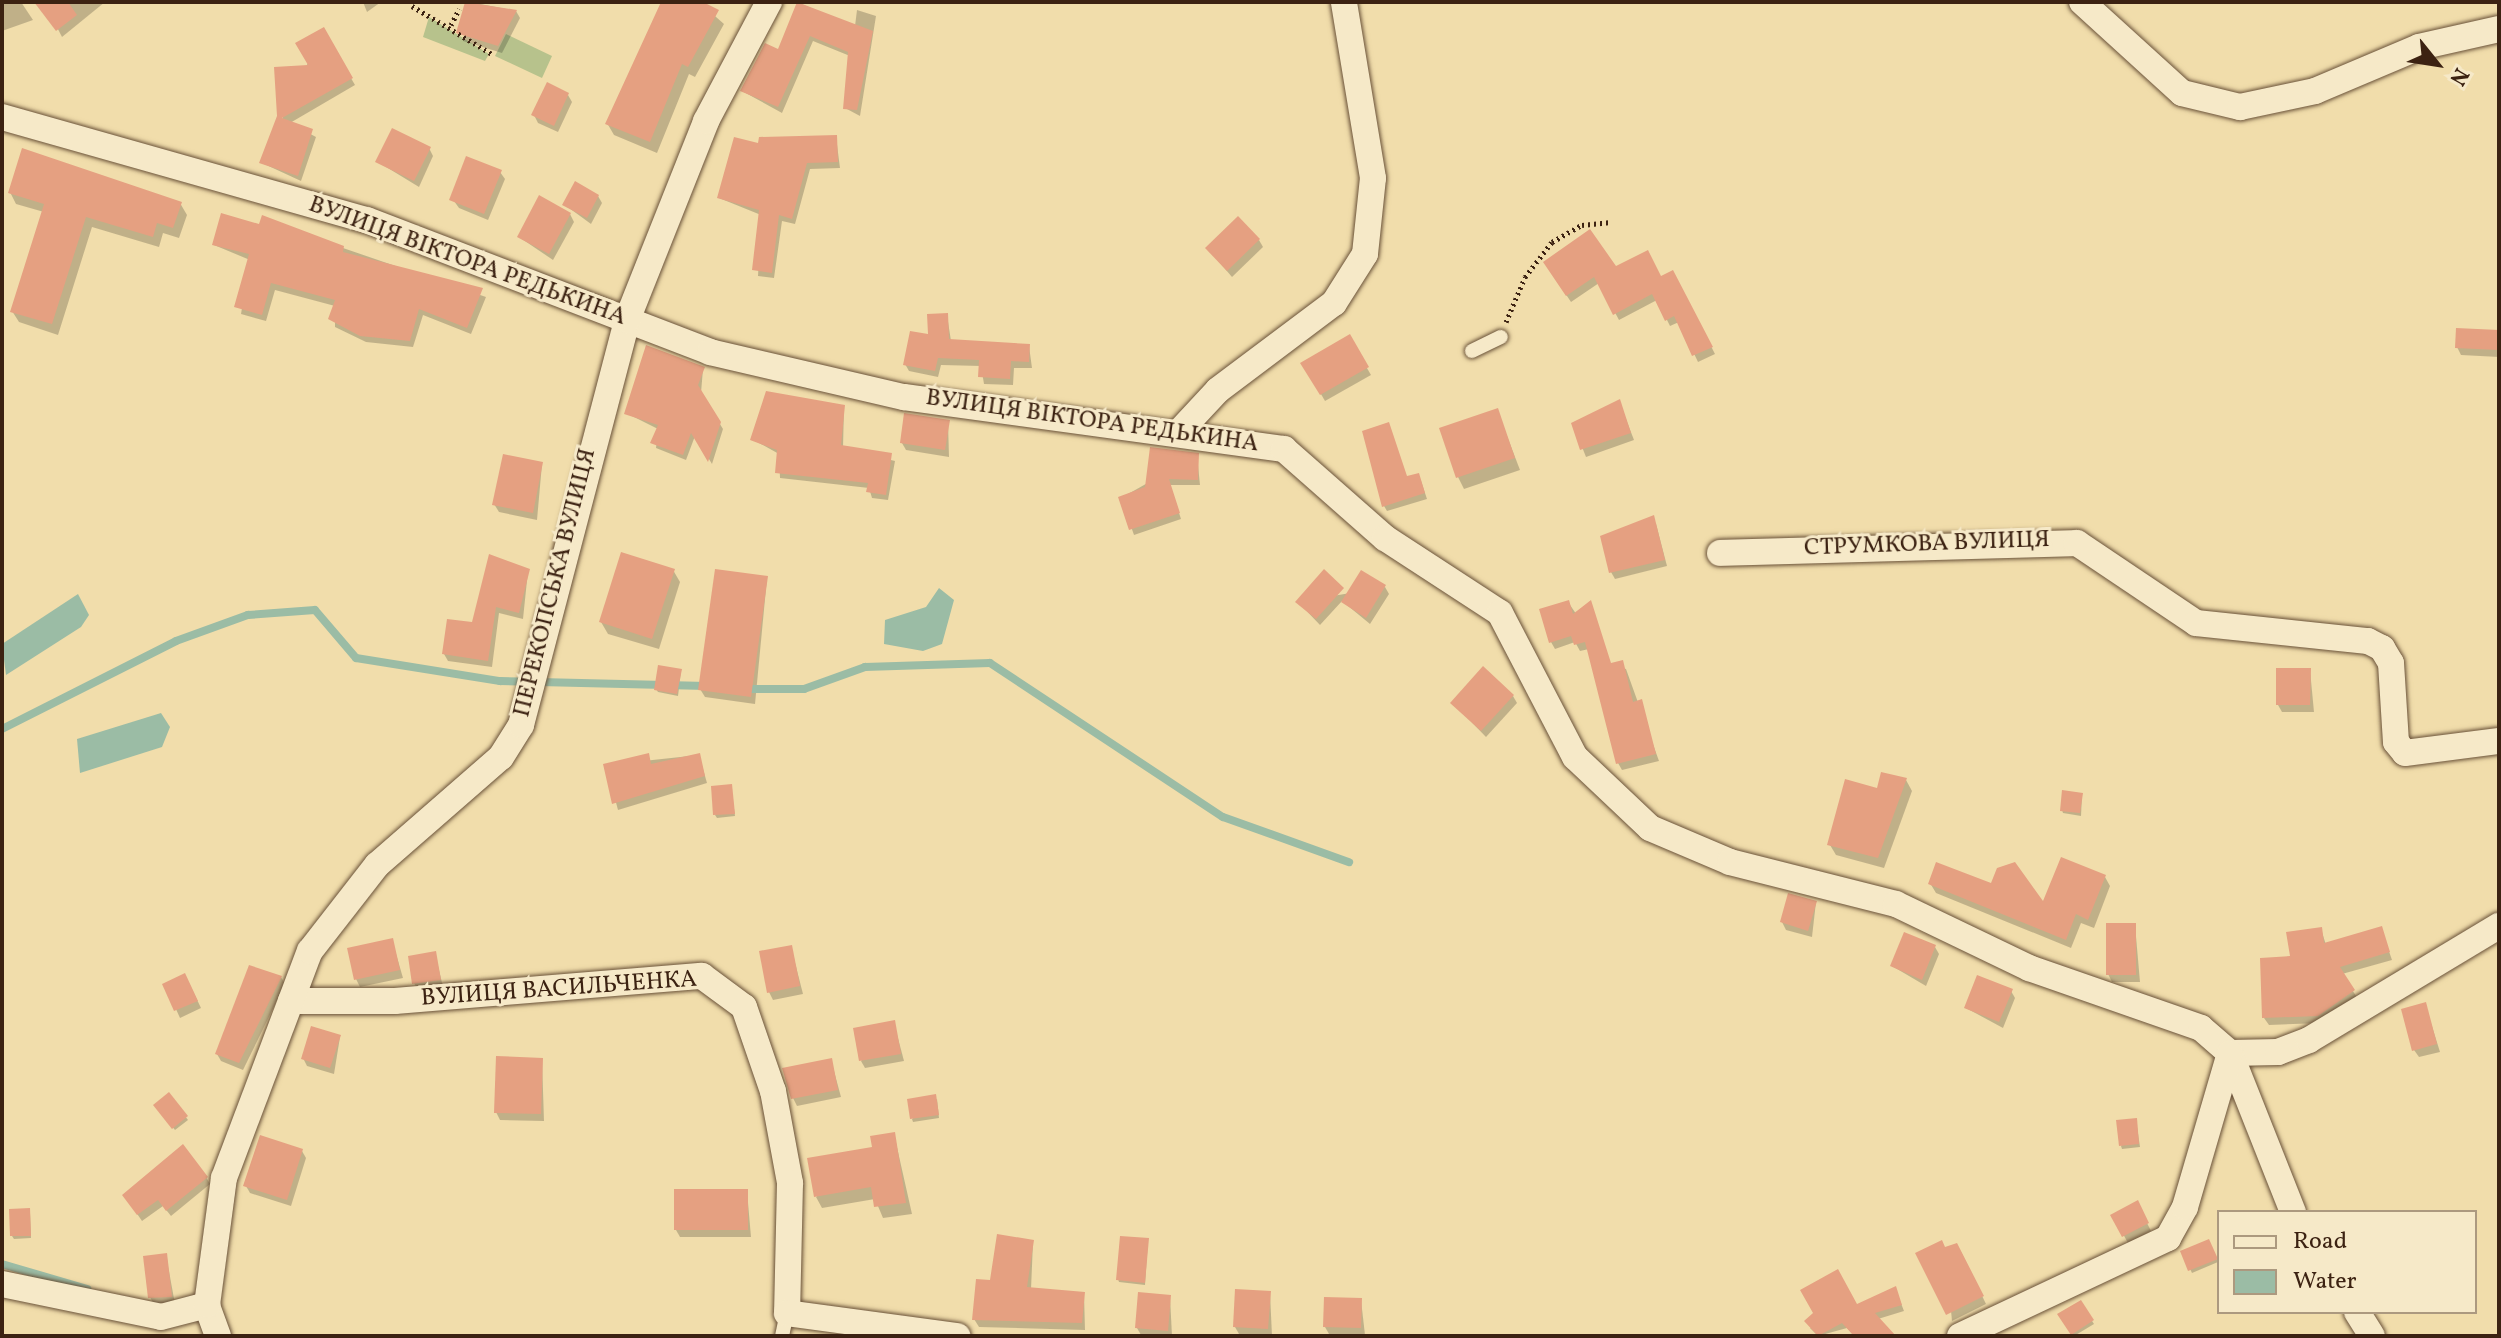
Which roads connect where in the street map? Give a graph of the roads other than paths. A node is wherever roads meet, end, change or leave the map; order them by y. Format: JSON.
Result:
{"nodes":[{"id":1,"x":769,"y":2,"type":"edge"},
{"id":2,"x":1344,"y":2,"type":"edge"},
{"id":3,"x":2082,"y":2,"type":"edge"},
{"id":4,"x":2499,"y":29,"type":"edge"},
{"id":5,"x":2,"y":117,"type":"edge"},
{"id":6,"x":627,"y":320,"type":"junction"},
{"id":7,"x":1501,"y":337,"type":"road end"},
{"id":8,"x":1472,"y":351,"type":"dead end"},
{"id":9,"x":1177,"y":434,"type":"junction"},
{"id":10,"x":1720,"y":553,"type":"dead end"},
{"id":11,"x":2499,"y":741,"type":"edge"},
{"id":12,"x":2499,"y":926,"type":"edge"},
{"id":13,"x":291,"y":1001,"type":"junction"},
{"id":14,"x":2230,"y":1053,"type":"junction"},
{"id":15,"x":2292,"y":1210,"type":"edge"},
{"id":16,"x":2,"y":1284,"type":"edge"},
{"id":17,"x":207,"y":1305,"type":"junction"},
{"id":18,"x":2358,"y":1314,"type":"edge"},
{"id":19,"x":784,"y":1325,"type":"edge"},
{"id":20,"x":218,"y":1336,"type":"edge"},
{"id":21,"x":957,"y":1336,"type":"edge"},
{"id":22,"x":1960,"y":1336,"type":"edge"},
{"id":23,"x":2372,"y":1336,"type":"edge"}],
"edges":[{"from":1,"to":6,"type":"street","name":"ПЕРЕКОПСЬКА ВУЛИЦЯ"},
{"from":2,"to":9,"type":"street"},
{"from":3,"to":4,"type":"street"},
{"from":5,"to":6,"type":"street","name":"ВУЛИЦЯ ВІКТОРА РЕДЬКИНА"},
{"from":6,"to":9,"type":"street","name":"ВУЛИЦЯ ВІКТОРА РЕДЬКИНА"},
{"from":6,"to":13,"type":"street","name":"ПЕРЕКОПСЬКА ВУЛИЦЯ"},
{"from":7,"to":8,"type":"lane"},
{"from":9,"to":14,"type":"street","name":"ВУЛИЦЯ ВІКТОРА РЕДЬКИНА"},
{"from":10,"to":11,"type":"street","name":"СТРУМКОВА ВУЛИЦЯ"},
{"from":12,"to":14,"type":"street"},
{"from":13,"to":17,"type":"street","name":"ПЕРЕКОПСЬКА ВУЛИЦЯ"},
{"from":13,"to":19,"type":"street","name":"ВУЛИЦЯ ВАСИЛЬЧЕНКА"},
{"from":14,"to":15,"type":"street"},
{"from":14,"to":22,"type":"street"},
{"from":16,"to":17,"type":"street"},
{"from":17,"to":20,"type":"street","name":"ПЕРЕКОПСЬКА ВУЛИЦЯ"},
{"from":18,"to":23,"type":"street"},
{"from":19,"to":21,"type":"street"}]}
